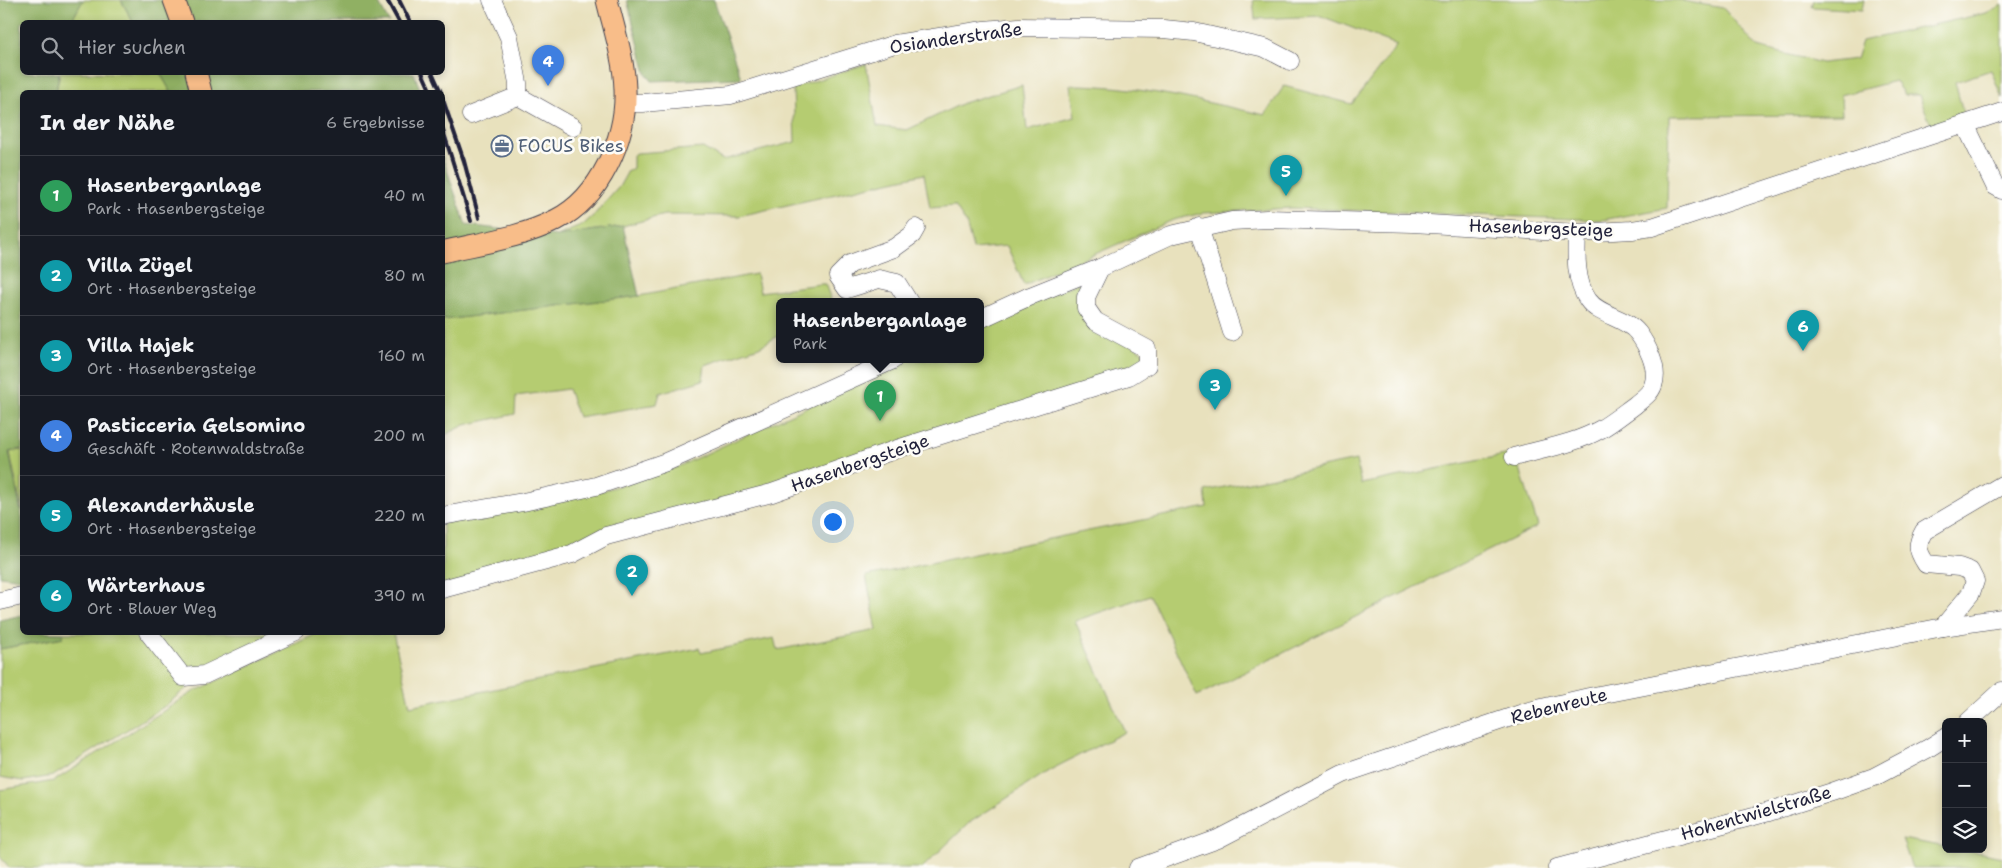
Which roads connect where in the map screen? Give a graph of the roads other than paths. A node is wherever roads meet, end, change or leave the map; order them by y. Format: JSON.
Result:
{"nodes":[{"id":1,"x":174,"y":0,"type":"edge"},
{"id":2,"x":492,"y":0,"type":"edge"},
{"id":3,"x":607,"y":0,"type":"edge"},
{"id":4,"x":181,"y":20,"type":"edge"},
{"id":5,"x":1290,"y":61,"type":"dead end"},
{"id":6,"x":197,"y":75,"type":"edge"},
{"id":7,"x":200,"y":90,"type":"edge"},
{"id":8,"x":518,"y":96,"type":"junction"},
{"id":9,"x":624,"y":103,"type":"junction"},
{"id":10,"x":2002,"y":112,"type":"edge"},
{"id":11,"x":471,"y":115,"type":"dead end"},
{"id":12,"x":1964,"y":124,"type":"junction"},
{"id":13,"x":573,"y":127,"type":"dead end"},
{"id":14,"x":2002,"y":190,"type":"edge"},
{"id":15,"x":1200,"y":227,"type":"junction"},
{"id":16,"x":916,"y":228,"type":"dead end"},
{"id":17,"x":1577,"y":233,"type":"junction"},
{"id":18,"x":445,"y":251,"type":"edge"},
{"id":19,"x":1100,"y":268,"type":"junction"},
{"id":20,"x":906,"y":298,"type":"edge"},
{"id":21,"x":984,"y":317,"type":"edge"},
{"id":22,"x":1232,"y":332,"type":"dead end"},
{"id":23,"x":886,"y":363,"type":"edge"},
{"id":24,"x":1514,"y":457,"type":"dead end"},
{"id":25,"x":2002,"y":486,"type":"edge"},
{"id":26,"x":445,"y":515,"type":"edge"},
{"id":27,"x":445,"y":588,"type":"edge"},
{"id":28,"x":20,"y":596,"type":"edge"},
{"id":29,"x":0,"y":600,"type":"edge"},
{"id":30,"x":2002,"y":618,"type":"edge"},
{"id":31,"x":1943,"y":627,"type":"junction"},
{"id":32,"x":150,"y":635,"type":"edge"},
{"id":33,"x":290,"y":635,"type":"edge"},
{"id":34,"x":2002,"y":691,"type":"edge"},
{"id":35,"x":1972,"y":718,"type":"edge"},
{"id":36,"x":1942,"y":740,"type":"edge"},
{"id":37,"x":1138,"y":868,"type":"edge"},
{"id":38,"x":1557,"y":868,"type":"edge"}],
"edges":[{"from":1,"to":4,"type":"main road"},
{"from":2,"to":8,"type":"street"},
{"from":3,"to":9,"type":"main road"},
{"from":5,"to":9,"type":"street","name":"Osianderstraße"},
{"from":6,"to":7,"type":"main road"},
{"from":8,"to":11,"type":"street"},
{"from":8,"to":13,"type":"street"},
{"from":9,"to":18,"type":"main road"},
{"from":10,"to":12,"type":"street","name":"Hasenbergsteige"},
{"from":12,"to":14,"type":"street"},
{"from":12,"to":17,"type":"street","name":"Hasenbergsteige"},
{"from":15,"to":17,"type":"street","name":"Hasenbergsteige"},
{"from":15,"to":19,"type":"street","name":"Hasenbergsteige"},
{"from":15,"to":22,"type":"street"},
{"from":16,"to":20,"type":"street"},
{"from":17,"to":24,"type":"street"},
{"from":19,"to":21,"type":"street","name":"Hasenbergsteige"},
{"from":19,"to":27,"type":"street","name":"Hasenbergsteige"},
{"from":23,"to":26,"type":"street"},
{"from":25,"to":31,"type":"street"},
{"from":28,"to":29,"type":"street"},
{"from":30,"to":31,"type":"street","name":"Rebenreute"},
{"from":31,"to":37,"type":"street","name":"Rebenreute"},
{"from":32,"to":33,"type":"street"},
{"from":34,"to":35,"type":"street"},
{"from":36,"to":38,"type":"street","name":"Hohentwielstraße"}]}
